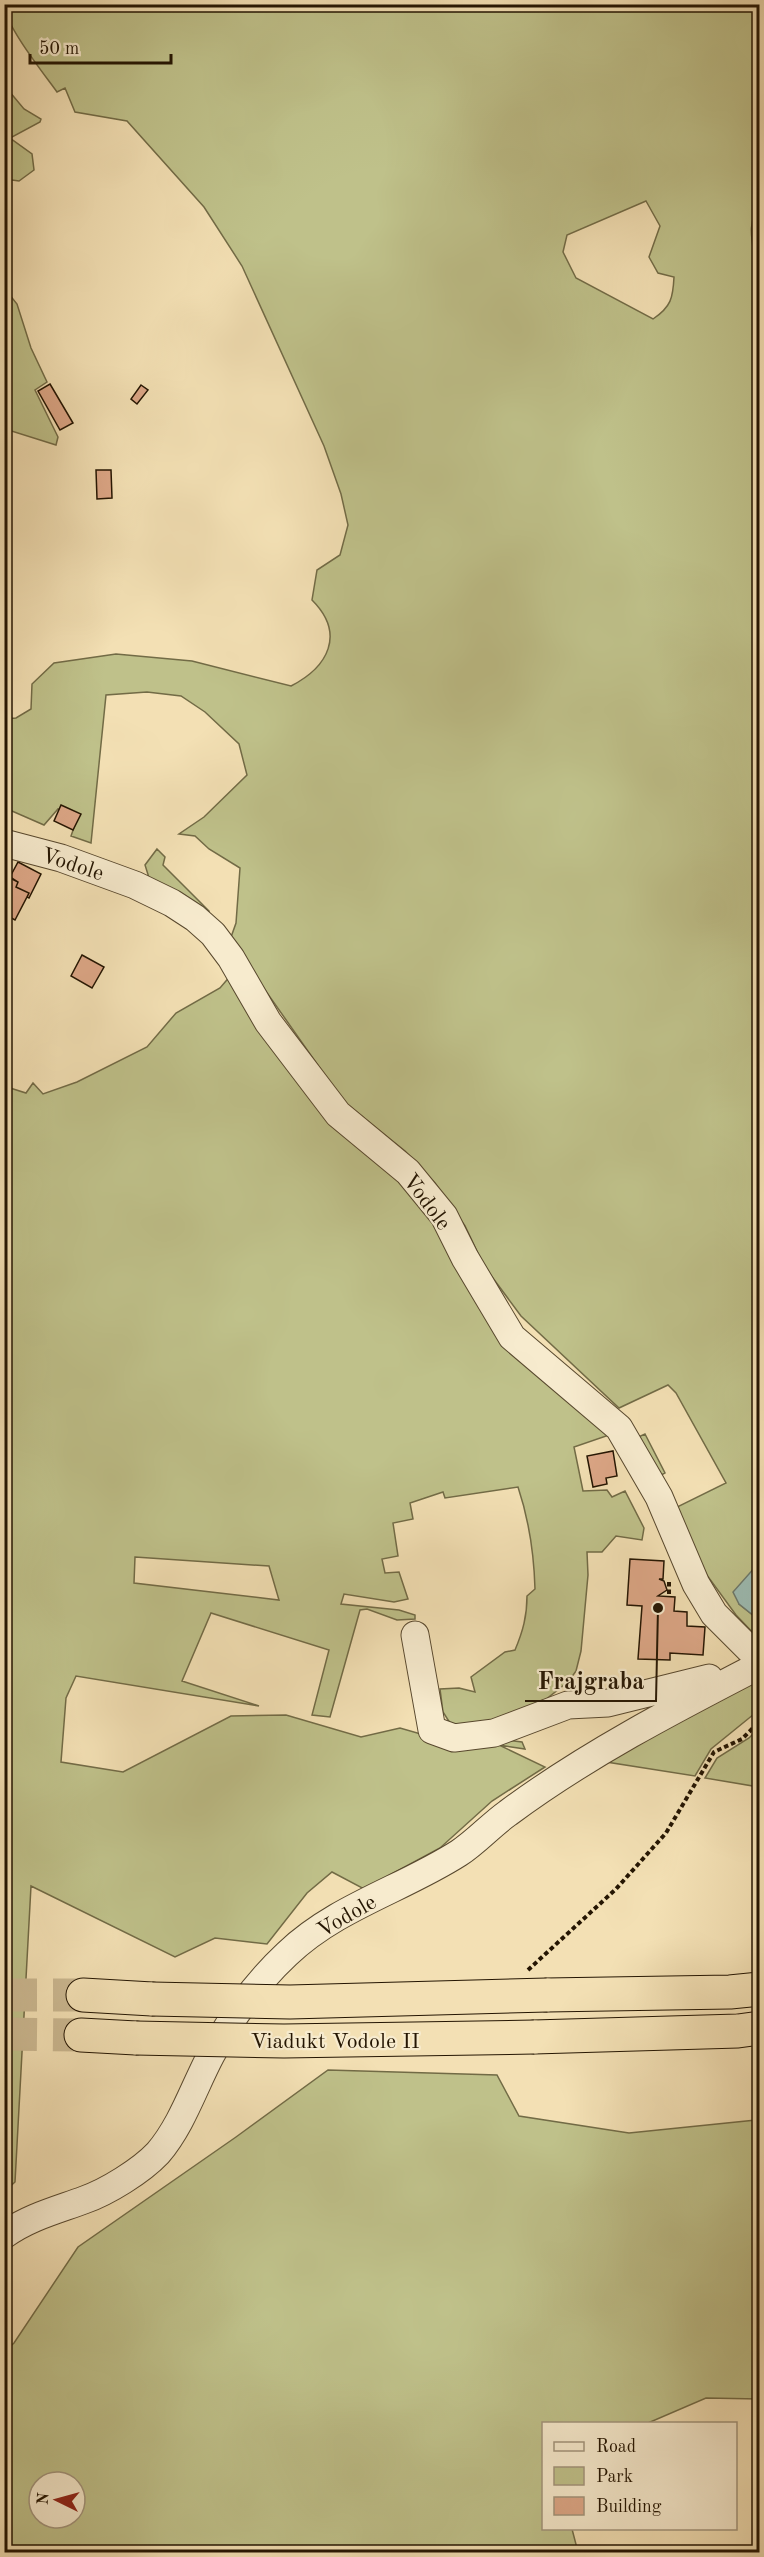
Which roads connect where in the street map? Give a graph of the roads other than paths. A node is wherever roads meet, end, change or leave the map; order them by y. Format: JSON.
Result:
{"nodes":[{"id":1,"x":4,"y":843,"type":"edge"},
{"id":2,"x":415,"y":1635,"type":"dead end"},
{"id":3,"x":759,"y":1663,"type":"edge"},
{"id":4,"x":759,"y":1989,"type":"edge"},
{"id":5,"x":82,"y":1995,"type":"tunnel mouth"},
{"id":6,"x":759,"y":2028,"type":"edge"},
{"id":7,"x":81,"y":2035,"type":"tunnel mouth"},
{"id":8,"x":4,"y":2235,"type":"edge"}],
"edges":[{"from":1,"to":3,"type":"street","name":"Vodole"},
{"from":2,"to":3,"type":"street"},
{"from":3,"to":8,"type":"street","name":"Vodole"},
{"from":4,"to":5,"type":"highway","name":"Viadukt Vodole II","bridge":true},
{"from":6,"to":7,"type":"highway","name":"Viadukt Vodole II","bridge":true}]}
